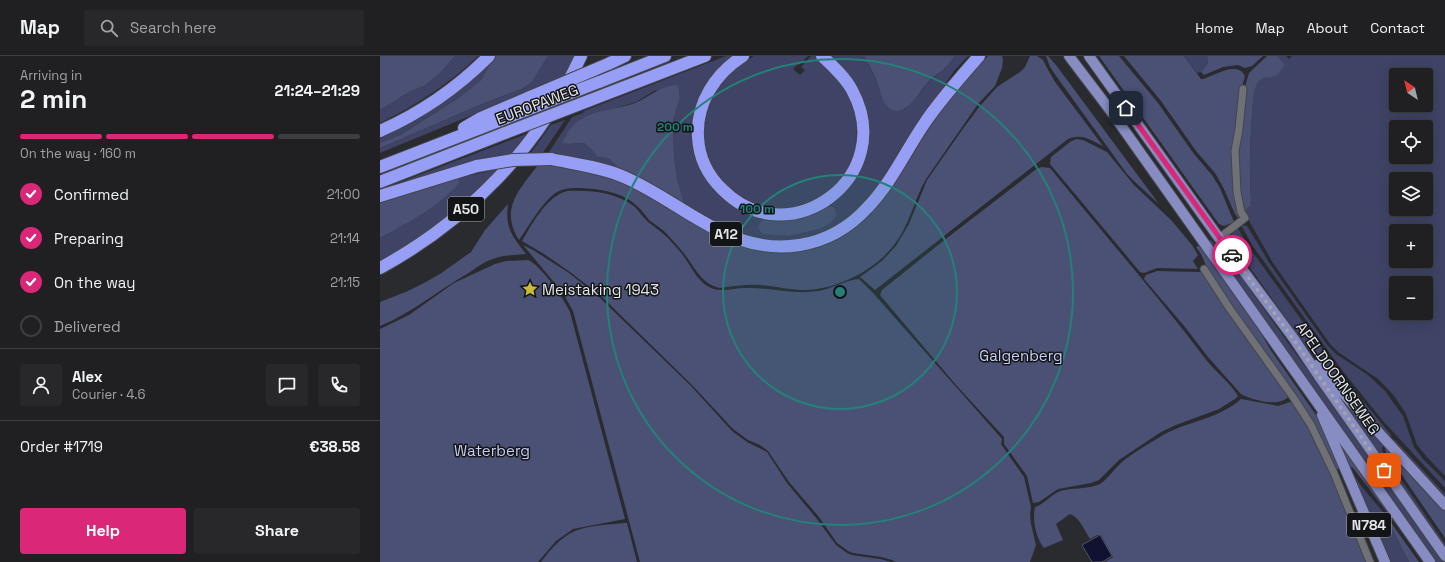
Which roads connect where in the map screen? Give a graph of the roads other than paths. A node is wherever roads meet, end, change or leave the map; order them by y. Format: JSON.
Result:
{"nodes":[{"id":1,"x":489,"y":56,"type":"edge"},
{"id":2,"x":581,"y":56,"type":"edge"},
{"id":3,"x":625,"y":56,"type":"edge"},
{"id":4,"x":665,"y":56,"type":"edge"},
{"id":5,"x":705,"y":56,"type":"edge"},
{"id":6,"x":743,"y":56,"type":"edge"},
{"id":7,"x":822,"y":56,"type":"edge"},
{"id":8,"x":979,"y":56,"type":"edge"},
{"id":9,"x":1069,"y":56,"type":"edge"},
{"id":10,"x":1089,"y":56,"type":"edge"},
{"id":11,"x":1243,"y":89,"type":"dead end"},
{"id":12,"x":380,"y":131,"type":"edge"},
{"id":13,"x":423,"y":150,"type":"junction"},
{"id":14,"x":380,"y":167,"type":"edge"},
{"id":15,"x":380,"y":182,"type":"edge"},
{"id":16,"x":380,"y":196,"type":"edge"},
{"id":17,"x":1219,"y":238,"type":"junction"},
{"id":18,"x":380,"y":268,"type":"edge"},
{"id":19,"x":1204,"y":269,"type":"dead end"},
{"id":20,"x":1294,"y":340,"type":"junction"},
{"id":21,"x":1318,"y":405,"type":"junction"},
{"id":22,"x":1445,"y":505,"type":"edge"},
{"id":23,"x":1445,"y":556,"type":"edge"},
{"id":24,"x":1370,"y":562,"type":"edge"},
{"id":25,"x":1385,"y":562,"type":"edge"},
{"id":26,"x":1430,"y":562,"type":"edge"}],
"edges":[{"from":1,"to":12,"type":"highway"},
{"from":2,"to":18,"type":"highway","number":"A50"},
{"from":3,"to":13,"type":"highway","bridge":true},
{"from":4,"to":13,"type":"highway","name":"EUROPAWEG","bridge":true},
{"from":5,"to":15,"type":"highway","name":"EUROPAWEG","bridge":true},
{"from":6,"to":7,"type":"highway"},
{"from":8,"to":16,"type":"highway","number":"A12","bridge":true},
{"from":9,"to":21,"type":"main road","name":"APELDOORNSEWEG","number":"N784"},
{"from":10,"to":17,"type":"main road","name":"APELDOORNSEWEG","number":"N784"},
{"from":11,"to":17,"type":"street"},
{"from":13,"to":14,"type":"highway","name":"EUROPAWEG"},
{"from":17,"to":20,"type":"main road","name":"APELDOORNSEWEG","number":"N784"},
{"from":19,"to":24,"type":"street"},
{"from":20,"to":22,"type":"main road","number":"N784"},
{"from":20,"to":23,"type":"main road","name":"APELDOORNSEWEG","number":"N784"},
{"from":21,"to":25,"type":"main road","number":"N784"},
{"from":21,"to":26,"type":"main road","name":"APELDOORNSEWEG","number":"N784"}]}
